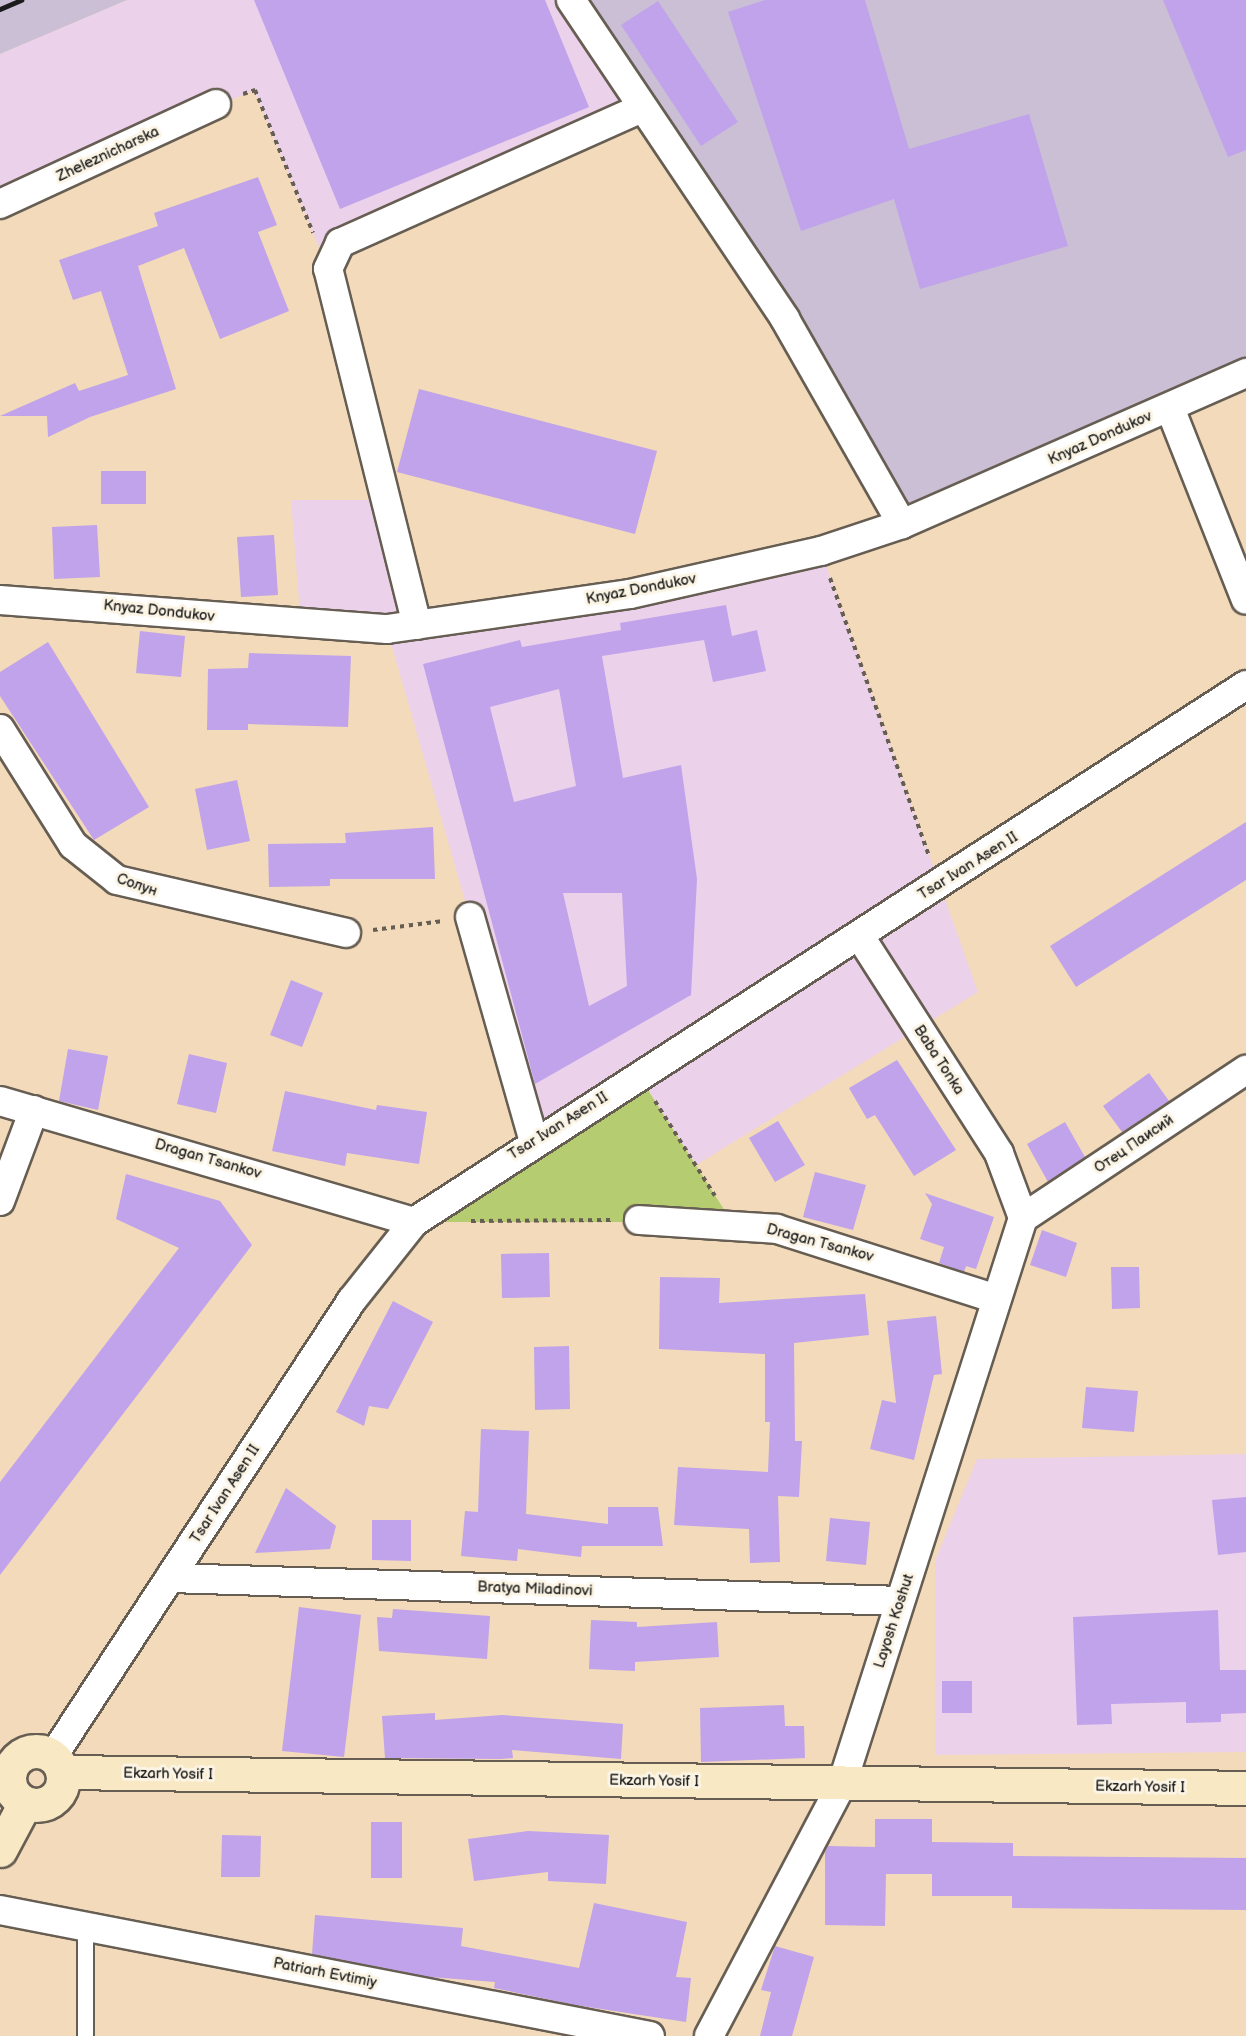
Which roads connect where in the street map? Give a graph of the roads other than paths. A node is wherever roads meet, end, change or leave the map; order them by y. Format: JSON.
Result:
{"nodes":[{"id":1,"x":571,"y":0,"type":"edge"},
{"id":2,"x":216,"y":104,"type":"road end"},
{"id":3,"x":640,"y":110,"type":"junction"},
{"id":4,"x":0,"y":204,"type":"edge"},
{"id":5,"x":1246,"y":374,"type":"edge"},
{"id":6,"x":1170,"y":408,"type":"junction"},
{"id":7,"x":902,"y":524,"type":"junction"},
{"id":8,"x":0,"y":600,"type":"edge"},
{"id":9,"x":1246,"y":600,"type":"edge"},
{"id":10,"x":417,"y":625,"type":"junction"},
{"id":11,"x":1246,"y":685,"type":"edge"},
{"id":12,"x":0,"y":729,"type":"edge"},
{"id":13,"x":470,"y":917,"type":"road end"},
{"id":14,"x":346,"y":933,"type":"road end"},
{"id":15,"x":859,"y":935,"type":"junction"},
{"id":16,"x":1246,"y":1070,"type":"edge"},
{"id":17,"x":0,"y":1101,"type":"edge"},
{"id":18,"x":34,"y":1110,"type":"junction"},
{"id":19,"x":534,"y":1141,"type":"junction"},
{"id":20,"x":0,"y":1201,"type":"edge"},
{"id":21,"x":1023,"y":1218,"type":"junction"},
{"id":22,"x":639,"y":1220,"type":"road end"},
{"id":23,"x":414,"y":1222,"type":"junction"},
{"id":24,"x":996,"y":1299,"type":"junction"},
{"id":25,"x":170,"y":1578,"type":"junction"},
{"id":26,"x":900,"y":1601,"type":"junction"},
{"id":27,"x":58,"y":1764,"type":"junction"},
{"id":28,"x":5,"y":1772,"type":"edge"},
{"id":29,"x":842,"y":1784,"type":"junction"},
{"id":30,"x":1246,"y":1788,"type":"edge"},
{"id":31,"x":25,"y":1803,"type":"junction"},
{"id":32,"x":0,"y":1850,"type":"edge"},
{"id":33,"x":0,"y":1910,"type":"edge"},
{"id":34,"x":85,"y":1927,"type":"junction"},
{"id":35,"x":85,"y":2036,"type":"edge"},
{"id":36,"x":650,"y":2036,"type":"edge"},
{"id":37,"x":709,"y":2036,"type":"edge"}],
"edges":[{"from":1,"to":3,"type":"street"},
{"from":2,"to":4,"type":"street","name":"Zheleznicharska"},
{"from":3,"to":7,"type":"street"},
{"from":3,"to":10,"type":"street"},
{"from":5,"to":6,"type":"street","name":"Knyaz Dondukov"},
{"from":6,"to":7,"type":"street","name":"Knyaz Dondukov"},
{"from":6,"to":9,"type":"street"},
{"from":7,"to":10,"type":"street","name":"Knyaz Dondukov"},
{"from":8,"to":10,"type":"street","name":"Knyaz Dondukov"},
{"from":11,"to":15,"type":"street","name":"Tsar Ivan Asen II"},
{"from":12,"to":14,"type":"street","name":"Солун"},
{"from":13,"to":19,"type":"street"},
{"from":15,"to":19,"type":"street","name":"Tsar Ivan Asen II"},
{"from":15,"to":21,"type":"street","name":"Baba Tonka"},
{"from":16,"to":21,"type":"street","name":"Отец Паисий"},
{"from":17,"to":18,"type":"street","name":"Dragan Tsankov"},
{"from":18,"to":20,"type":"street"},
{"from":18,"to":23,"type":"street","name":"Dragan Tsankov"},
{"from":19,"to":23,"type":"street","name":"Tsar Ivan Asen II"},
{"from":21,"to":24,"type":"street","name":"Layosh Koshut"},
{"from":22,"to":24,"type":"street","name":"Dragan Tsankov"},
{"from":23,"to":25,"type":"street","name":"Tsar Ivan Asen II"},
{"from":24,"to":26,"type":"street","name":"Layosh Koshut"},
{"from":25,"to":26,"type":"street","name":"Bratya Miladinovi"},
{"from":25,"to":27,"type":"street","name":"Tsar Ivan Asen II"},
{"from":26,"to":29,"type":"street","name":"Layosh Koshut"},
{"from":27,"to":28,"type":"street"},
{"from":27,"to":29,"type":"street","name":"Ekzarh Yosif I"},
{"from":27,"to":31,"type":"street"},
{"from":28,"to":31,"type":"street"},
{"from":29,"to":30,"type":"street","name":"Ekzarh Yosif I"},
{"from":29,"to":37,"type":"street","name":"Layosh Koshut"},
{"from":31,"to":32,"type":"street"},
{"from":33,"to":34,"type":"street","name":"Patriarh Evtimiy"},
{"from":34,"to":35,"type":"lane"},
{"from":34,"to":36,"type":"street","name":"Patriarh Evtimiy"}]}
